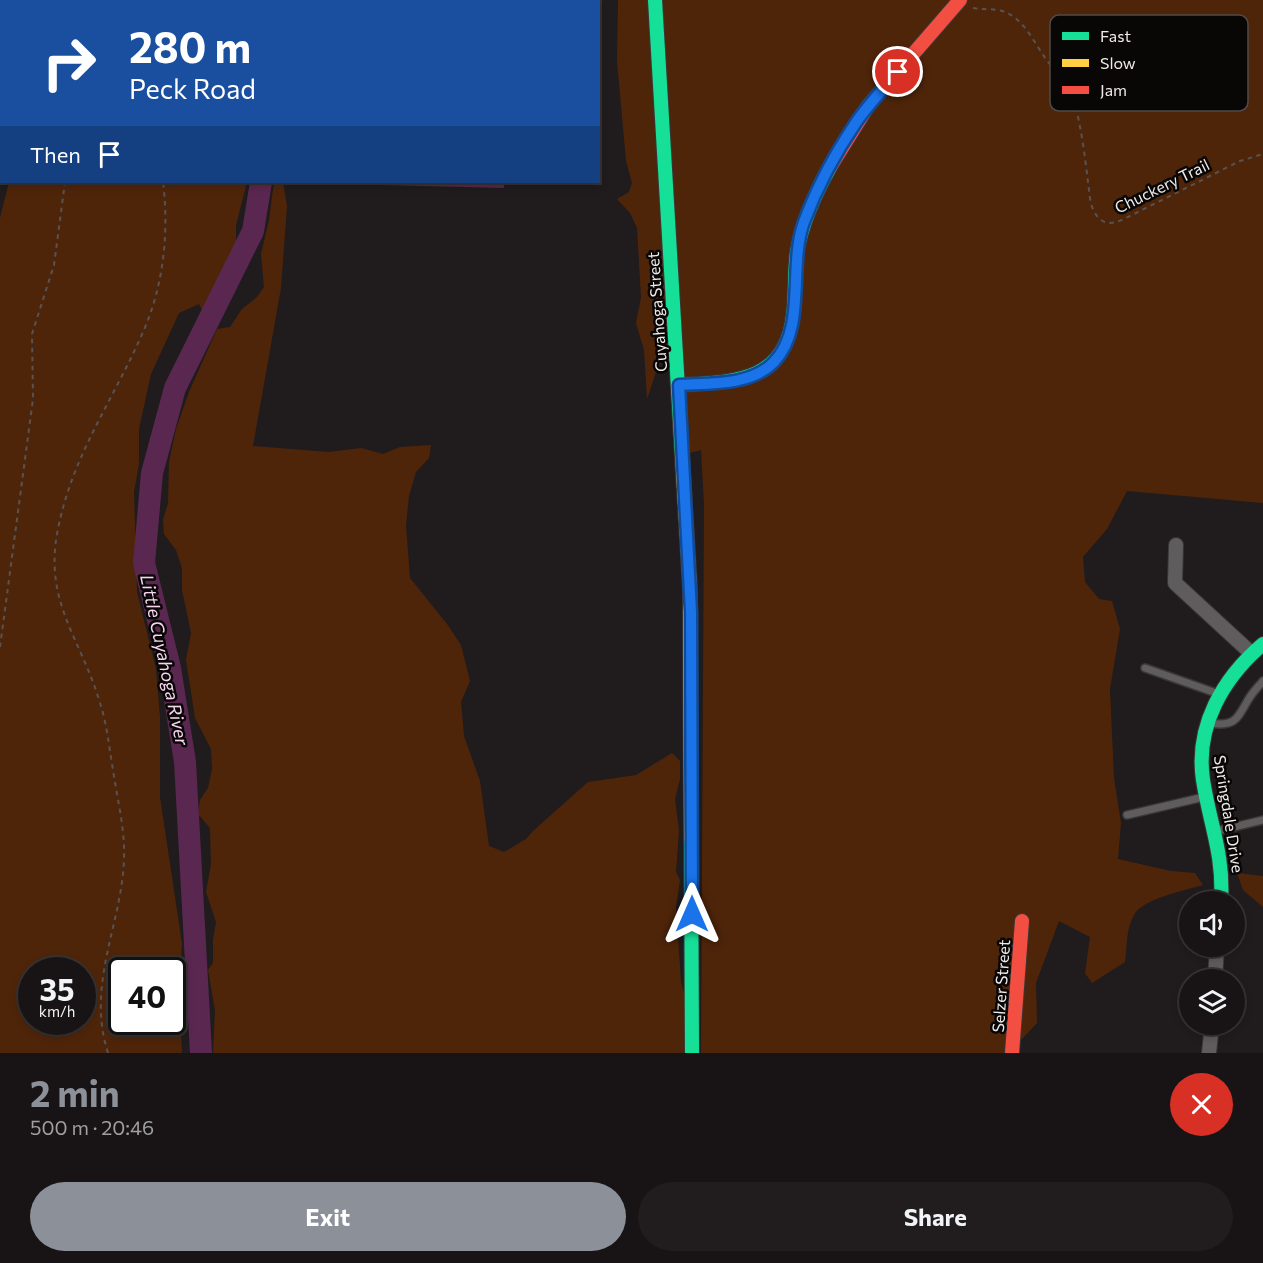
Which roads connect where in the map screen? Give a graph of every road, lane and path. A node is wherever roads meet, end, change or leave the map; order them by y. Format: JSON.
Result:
{"nodes":[{"id":1,"x":655,"y":0,"type":"edge"},
{"id":2,"x":964,"y":4,"type":"edge"},
{"id":3,"x":1050,"y":63,"type":"edge"},
{"id":4,"x":1075,"y":111,"type":"edge"},
{"id":5,"x":1263,"y":154,"type":"edge"},
{"id":6,"x":66,"y":183,"type":"edge"},
{"id":7,"x":163,"y":183,"type":"edge"},
{"id":8,"x":679,"y":385,"type":"junction"},
{"id":9,"x":1176,"y":545,"type":"dead end"},
{"id":10,"x":1263,"y":644,"type":"edge"},
{"id":11,"x":0,"y":647,"type":"edge"},
{"id":12,"x":1251,"y":654,"type":"junction"},
{"id":13,"x":1145,"y":668,"type":"dead end"},
{"id":14,"x":1263,"y":681,"type":"edge"},
{"id":15,"x":1219,"y":694,"type":"junction"},
{"id":16,"x":1208,"y":722,"type":"junction"},
{"id":17,"x":1207,"y":797,"type":"junction"},
{"id":18,"x":1127,"y":814,"type":"dead end"},
{"id":19,"x":1263,"y":820,"type":"edge"},
{"id":20,"x":1215,"y":831,"type":"junction"},
{"id":21,"x":1221,"y":891,"type":"edge"},
{"id":22,"x":1022,"y":921,"type":"dead end"},
{"id":23,"x":1211,"y":1035,"type":"edge"},
{"id":24,"x":108,"y":1053,"type":"edge"},
{"id":25,"x":692,"y":1053,"type":"edge"},
{"id":26,"x":1012,"y":1053,"type":"edge"},
{"id":27,"x":1209,"y":1053,"type":"edge"}],
"edges":[{"from":1,"to":8,"type":"street","name":"Cuyahoga Street"},
{"from":2,"to":3,"type":"path","name":"Chuckery Trail"},
{"from":2,"to":8,"type":"street"},
{"from":4,"to":5,"type":"path","name":"Chuckery Trail"},
{"from":6,"to":11,"type":"path"},
{"from":7,"to":24,"type":"path"},
{"from":8,"to":25,"type":"street","name":"Cuyahoga Street"},
{"from":9,"to":12,"type":"street"},
{"from":10,"to":12,"type":"street","name":"Springdale Drive"},
{"from":12,"to":15,"type":"street","name":"Springdale Drive"},
{"from":13,"to":15,"type":"lane"},
{"from":14,"to":16,"type":"lane"},
{"from":15,"to":16,"type":"street","name":"Springdale Drive"},
{"from":16,"to":17,"type":"street","name":"Springdale Drive"},
{"from":17,"to":18,"type":"lane"},
{"from":17,"to":20,"type":"street","name":"Springdale Drive"},
{"from":19,"to":20,"type":"lane"},
{"from":20,"to":21,"type":"street","name":"Springdale Drive"},
{"from":22,"to":26,"type":"street","name":"Selzer Street"},
{"from":23,"to":27,"type":"street"}]}
